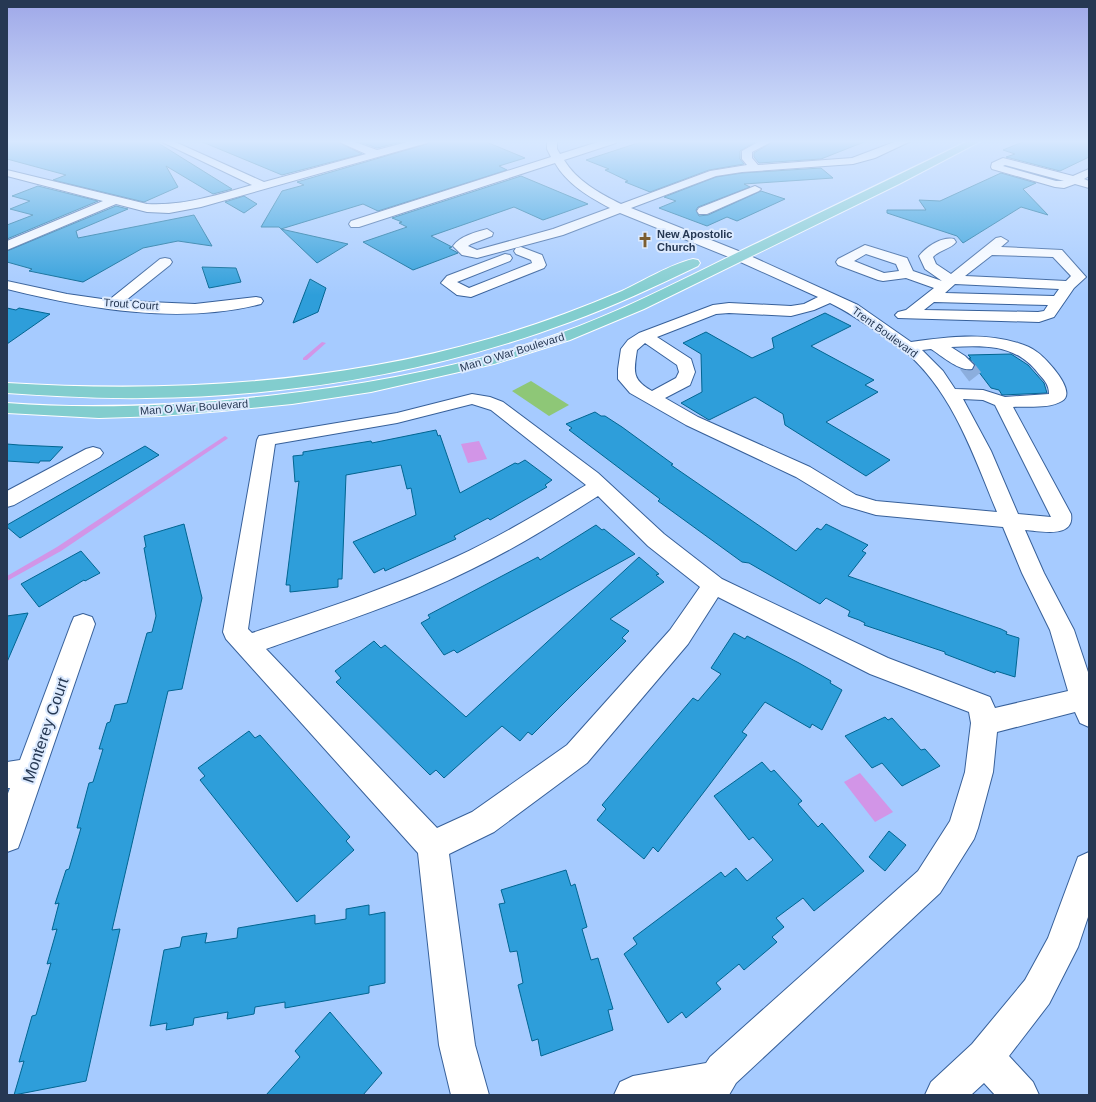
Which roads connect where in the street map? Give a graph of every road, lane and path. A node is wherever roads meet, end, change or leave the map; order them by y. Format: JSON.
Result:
{"nodes":[{"id":1,"x":85,"y":192,"type":"edge"},
{"id":2,"x":239,"y":192,"type":"edge"},
{"id":3,"x":453,"y":192,"type":"edge"},
{"id":4,"x":591,"y":192,"type":"edge"},
{"id":5,"x":662,"y":192,"type":"edge"},
{"id":6,"x":726,"y":192,"type":"edge"},
{"id":7,"x":747,"y":192,"type":"edge"},
{"id":8,"x":841,"y":192,"type":"edge"},
{"id":9,"x":872,"y":192,"type":"edge"},
{"id":10,"x":737,"y":197,"type":"junction"},
{"id":11,"x":115,"y":200,"type":"junction"},
{"id":12,"x":622,"y":209,"type":"junction"},
{"id":13,"x":703,"y":211,"type":"dead end"},
{"id":14,"x":355,"y":224,"type":"dead end"},
{"id":15,"x":759,"y":231,"type":"dead end"},
{"id":16,"x":488,"y":233,"type":"dead end"},
{"id":17,"x":1015,"y":237,"type":"dead end"},
{"id":18,"x":1042,"y":239,"type":"dead end"},
{"id":19,"x":738,"y":241,"type":"dead end"},
{"id":20,"x":949,"y":242,"type":"dead end"},
{"id":21,"x":7,"y":246,"type":"edge"},
{"id":22,"x":523,"y":246,"type":"junction"},
{"id":23,"x":722,"y":249,"type":"junction"},
{"id":24,"x":991,"y":250,"type":"junction"},
{"id":25,"x":1057,"y":253,"type":"junction"},
{"id":26,"x":741,"y":257,"type":"junction"},
{"id":27,"x":165,"y":262,"type":"dead end"},
{"id":28,"x":970,"y":265,"type":"junction"},
{"id":29,"x":993,"y":266,"type":"dead end"},
{"id":30,"x":1048,"y":267,"type":"dead end"},
{"id":31,"x":1071,"y":267,"type":"junction"},
{"id":32,"x":906,"y":274,"type":"dead end"},
{"id":33,"x":947,"y":283,"type":"junction"},
{"id":34,"x":7,"y":285,"type":"edge"},
{"id":35,"x":1069,"y":285,"type":"junction"},
{"id":36,"x":830,"y":297,"type":"junction"},
{"id":37,"x":930,"y":297,"type":"junction"},
{"id":38,"x":256,"y":301,"type":"dead end"},
{"id":39,"x":1058,"y":301,"type":"junction"},
{"id":40,"x":114,"y":304,"type":"junction"},
{"id":41,"x":911,"y":313,"type":"junction"},
{"id":42,"x":875,"y":322,"type":"junction"},
{"id":43,"x":645,"y":336,"type":"junction"},
{"id":44,"x":934,"y":344,"type":"junction"},
{"id":45,"x":909,"y":347,"type":"junction"},
{"id":46,"x":975,"y":379,"type":"junction"},
{"id":47,"x":7,"y":388,"type":"edge"},
{"id":48,"x":950,"y":394,"type":"junction"},
{"id":49,"x":651,"y":398,"type":"junction"},
{"id":50,"x":1002,"y":402,"type":"junction"},
{"id":51,"x":7,"y":408,"type":"edge"},
{"id":52,"x":93,"y":453,"type":"dead end"},
{"id":53,"x":600,"y":486,"type":"junction"},
{"id":54,"x":16,"y":488,"type":"edge"},
{"id":55,"x":7,"y":500,"type":"edge"},
{"id":56,"x":1010,"y":521,"type":"junction"},
{"id":57,"x":714,"y":585,"type":"junction"},
{"id":58,"x":83,"y":624,"type":"dead end"},
{"id":59,"x":247,"y":645,"type":"junction"},
{"id":60,"x":1087,"y":707,"type":"edge"},
{"id":61,"x":984,"y":723,"type":"junction"},
{"id":62,"x":19,"y":774,"type":"edge"},
{"id":63,"x":7,"y":837,"type":"edge"},
{"id":64,"x":433,"y":846,"type":"junction"},
{"id":65,"x":1089,"y":868,"type":"edge"},
{"id":66,"x":985,"y":1057,"type":"junction"},
{"id":67,"x":713,"y":1087,"type":"edge"},
{"id":68,"x":470,"y":1095,"type":"edge"},
{"id":69,"x":633,"y":1095,"type":"edge"},
{"id":70,"x":944,"y":1095,"type":"edge"},
{"id":71,"x":1020,"y":1095,"type":"edge"}],
"edges":[{"from":1,"to":11,"type":"street"},
{"from":2,"to":11,"type":"street"},
{"from":3,"to":14,"type":"street"},
{"from":4,"to":12,"type":"street","name":"Trent Boulevard"},
{"from":5,"to":12,"type":"street"},
{"from":6,"to":10,"type":"street"},
{"from":7,"to":10,"type":"street"},
{"from":8,"to":15,"type":"main road"},
{"from":9,"to":26,"type":"main road","name":"Man O War Boulevard"},
{"from":10,"to":13,"type":"street"},
{"from":11,"to":21,"type":"street"},
{"from":12,"to":22,"type":"street"},
{"from":12,"to":23,"type":"street","name":"Trent Boulevard"},
{"from":16,"to":22,"type":"street"},
{"from":17,"to":24,"type":"street"},
{"from":18,"to":25,"type":"street"},
{"from":19,"to":23,"type":"main road","name":"Man O War Boulevard"},
{"from":20,"to":33,"type":"street"},
{"from":22,"to":22,"type":"street"},
{"from":23,"to":26,"type":"street","name":"Trent Boulevard"},
{"from":23,"to":47,"type":"main road","name":"Man O War Boulevard"},
{"from":24,"to":25,"type":"street"},
{"from":24,"to":28,"type":"street"},
{"from":25,"to":31,"type":"street"},
{"from":26,"to":36,"type":"street","name":"Trent Boulevard"},
{"from":26,"to":51,"type":"main road","name":"Man O War Boulevard"},
{"from":27,"to":40,"type":"street"},
{"from":28,"to":29,"type":"street"},
{"from":28,"to":33,"type":"street"},
{"from":30,"to":31,"type":"street"},
{"from":31,"to":35,"type":"street"},
{"from":32,"to":33,"type":"street"},
{"from":33,"to":35,"type":"street"},
{"from":33,"to":37,"type":"street"},
{"from":34,"to":40,"type":"street","name":"Trout Court"},
{"from":35,"to":39,"type":"street"},
{"from":36,"to":42,"type":"street","name":"Trent Boulevard"},
{"from":36,"to":43,"type":"street"},
{"from":37,"to":39,"type":"street"},
{"from":37,"to":41,"type":"street"},
{"from":38,"to":40,"type":"street","name":"Trout Court"},
{"from":39,"to":41,"type":"street"},
{"from":41,"to":42,"type":"street"},
{"from":42,"to":45,"type":"street","name":"Trent Boulevard"},
{"from":43,"to":49,"type":"street"},
{"from":43,"to":49,"type":"street"},
{"from":44,"to":45,"type":"street"},
{"from":44,"to":46,"type":"street"},
{"from":44,"to":50,"type":"street"},
{"from":45,"to":48,"type":"street","name":"Trent Boulevard"},
{"from":46,"to":48,"type":"street"},
{"from":46,"to":50,"type":"street"},
{"from":48,"to":56,"type":"street","name":"Trent Boulevard"},
{"from":49,"to":56,"type":"street"},
{"from":50,"to":56,"type":"street"},
{"from":52,"to":54,"type":"street"},
{"from":53,"to":57,"type":"street"},
{"from":53,"to":59,"type":"street"},
{"from":53,"to":59,"type":"street"},
{"from":54,"to":55,"type":"street"},
{"from":56,"to":60,"type":"street","name":"Trent Boulevard"},
{"from":57,"to":61,"type":"street"},
{"from":57,"to":64,"type":"street"},
{"from":58,"to":62,"type":"street","name":"Monterey Court"},
{"from":59,"to":64,"type":"street"},
{"from":60,"to":61,"type":"street"},
{"from":61,"to":67,"type":"street"},
{"from":62,"to":63,"type":"street","name":"Monterey Court"},
{"from":64,"to":68,"type":"street"},
{"from":65,"to":66,"type":"street"},
{"from":66,"to":70,"type":"street"},
{"from":66,"to":71,"type":"street"},
{"from":67,"to":69,"type":"street"}]}
